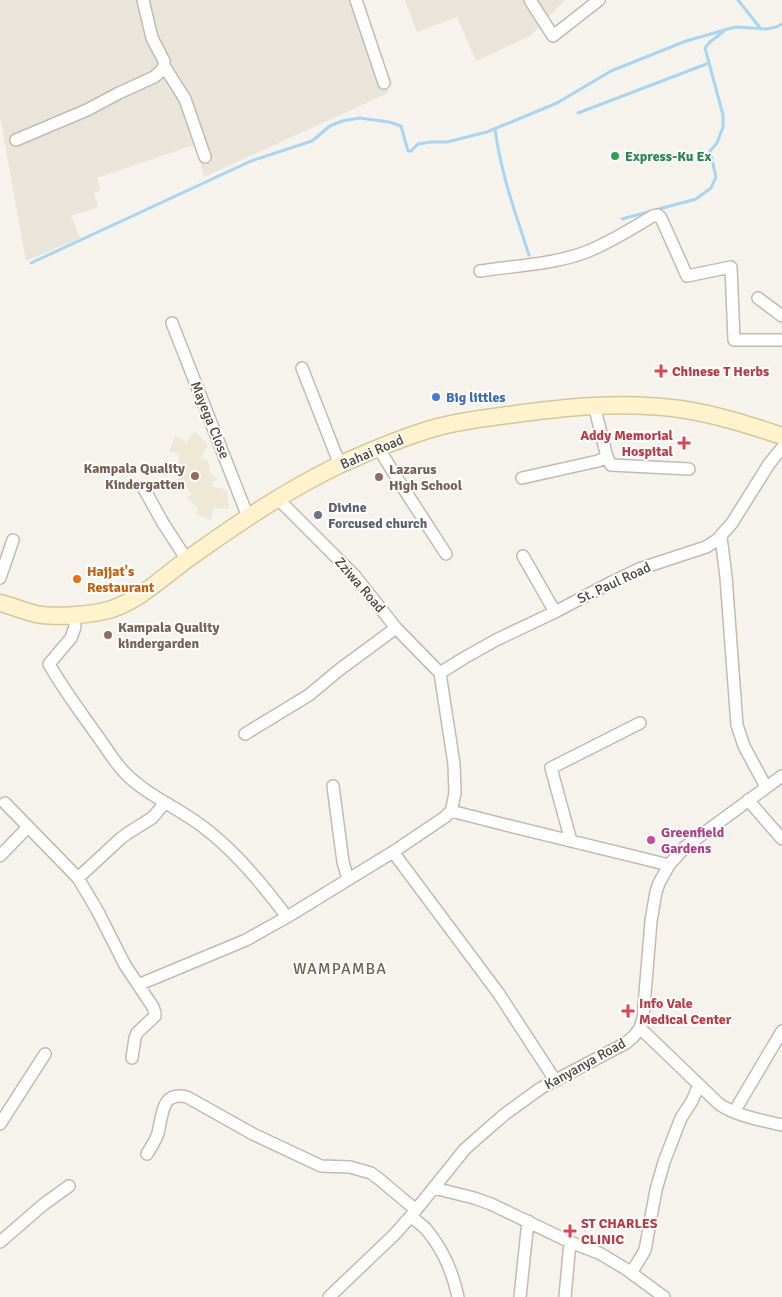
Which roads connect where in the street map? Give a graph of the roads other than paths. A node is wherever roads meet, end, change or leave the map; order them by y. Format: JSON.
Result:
{"nodes":[{"id":1,"x":143,"y":0,"type":"edge"},
{"id":2,"x":356,"y":0,"type":"edge"},
{"id":3,"x":530,"y":0,"type":"edge"},
{"id":4,"x":599,"y":0,"type":"edge"},
{"id":5,"x":164,"y":66,"type":"junction"},
{"id":6,"x":384,"y":83,"type":"dead end"},
{"id":7,"x":16,"y":140,"type":"dead end"},
{"id":8,"x":205,"y":157,"type":"dead end"},
{"id":9,"x":480,"y":271,"type":"dead end"},
{"id":10,"x":758,"y":298,"type":"dead end"},
{"id":11,"x":782,"y":316,"type":"edge"},
{"id":12,"x":172,"y":323,"type":"dead end"},
{"id":13,"x":782,"y":340,"type":"edge"},
{"id":14,"x":302,"y":368,"type":"dead end"},
{"id":15,"x":594,"y":406,"type":"junction"},
{"id":16,"x":782,"y":436,"type":"edge"},
{"id":17,"x":379,"y":448,"type":"junction"},
{"id":18,"x":782,"y":448,"type":"edge"},
{"id":19,"x":607,"y":457,"type":"junction"},
{"id":20,"x":340,"y":465,"type":"junction"},
{"id":21,"x":688,"y":469,"type":"dead end"},
{"id":22,"x":522,"y":478,"type":"dead end"},
{"id":23,"x":143,"y":487,"type":"dead end"},
{"id":24,"x":277,"y":498,"type":"junction"},
{"id":25,"x":248,"y":517,"type":"junction"},
{"id":26,"x":720,"y":537,"type":"junction"},
{"id":27,"x":13,"y":540,"type":"dead end"},
{"id":28,"x":446,"y":554,"type":"dead end"},
{"id":29,"x":523,"y":556,"type":"dead end"},
{"id":30,"x":186,"y":560,"type":"junction"},
{"id":31,"x":0,"y":578,"type":"edge"},
{"id":32,"x":0,"y":603,"type":"edge"},
{"id":33,"x":555,"y":612,"type":"junction"},
{"id":34,"x":74,"y":615,"type":"junction"},
{"id":35,"x":396,"y":628,"type":"junction"},
{"id":36,"x":440,"y":673,"type":"junction"},
{"id":37,"x":640,"y":723,"type":"dead end"},
{"id":38,"x":245,"y":734,"type":"dead end"},
{"id":39,"x":782,"y":776,"type":"edge"},
{"id":40,"x":333,"y":786,"type":"dead end"},
{"id":41,"x":766,"y":787,"type":"junction"},
{"id":42,"x":748,"y":800,"type":"junction"},
{"id":43,"x":4,"y":803,"type":"dead end"},
{"id":44,"x":166,"y":803,"type":"junction"},
{"id":45,"x":451,"y":811,"type":"junction"},
{"id":46,"x":28,"y":827,"type":"junction"},
{"id":47,"x":782,"y":840,"type":"edge"},
{"id":48,"x":571,"y":841,"type":"junction"},
{"id":49,"x":393,"y":852,"type":"junction"},
{"id":50,"x":0,"y":856,"type":"edge"},
{"id":51,"x":669,"y":865,"type":"junction"},
{"id":52,"x":78,"y":878,"type":"junction"},
{"id":53,"x":348,"y":879,"type":"junction"},
{"id":54,"x":287,"y":917,"type":"junction"},
{"id":55,"x":138,"y":985,"type":"junction"},
{"id":56,"x":640,"y":1028,"type":"junction"},
{"id":57,"x":782,"y":1030,"type":"edge"},
{"id":58,"x":45,"y":1054,"type":"dead end"},
{"id":59,"x":132,"y":1058,"type":"dead end"},
{"id":60,"x":555,"y":1080,"type":"junction"},
{"id":61,"x":699,"y":1085,"type":"junction"},
{"id":62,"x":734,"y":1112,"type":"junction"},
{"id":63,"x":0,"y":1124,"type":"edge"},
{"id":64,"x":782,"y":1125,"type":"edge"},
{"id":65,"x":147,"y":1154,"type":"dead end"},
{"id":66,"x":69,"y":1186,"type":"dead end"},
{"id":67,"x":434,"y":1188,"type":"junction"},
{"id":68,"x":414,"y":1213,"type":"junction"},
{"id":69,"x":528,"y":1221,"type":"junction"},
{"id":70,"x":0,"y":1242,"type":"edge"},
{"id":71,"x":570,"y":1242,"type":"junction"},
{"id":72,"x":631,"y":1273,"type":"junction"},
{"id":73,"x":329,"y":1297,"type":"edge"},
{"id":74,"x":458,"y":1297,"type":"edge"},
{"id":75,"x":520,"y":1297,"type":"edge"},
{"id":76,"x":565,"y":1297,"type":"edge"},
{"id":77,"x":664,"y":1297,"type":"edge"}],
"edges":[{"from":1,"to":5,"type":"street"},
{"from":2,"to":6,"type":"street"},
{"from":3,"to":4,"type":"street"},
{"from":5,"to":7,"type":"street"},
{"from":5,"to":8,"type":"street"},
{"from":9,"to":13,"type":"street"},
{"from":10,"to":11,"type":"street"},
{"from":12,"to":25,"type":"street","name":"Mayega Close"},
{"from":14,"to":20,"type":"street"},
{"from":15,"to":16,"type":"street","name":"Bahai Road"},
{"from":15,"to":17,"type":"street","name":"Bahai Road"},
{"from":15,"to":19,"type":"street"},
{"from":17,"to":20,"type":"street","name":"Bahai Road"},
{"from":17,"to":28,"type":"street"},
{"from":18,"to":26,"type":"street","name":"St. Paul Road"},
{"from":19,"to":21,"type":"street"},
{"from":19,"to":22,"type":"street"},
{"from":20,"to":24,"type":"street","name":"Bahai Road"},
{"from":23,"to":30,"type":"street"},
{"from":24,"to":25,"type":"street","name":"Bahai Road"},
{"from":24,"to":35,"type":"street","name":"Zziwa Road"},
{"from":25,"to":30,"type":"street","name":"Bahai Road"},
{"from":26,"to":33,"type":"street","name":"St. Paul Road"},
{"from":26,"to":41,"type":"street"},
{"from":27,"to":31,"type":"street"},
{"from":29,"to":33,"type":"street"},
{"from":30,"to":34,"type":"street","name":"Bahai Road"},
{"from":32,"to":34,"type":"street","name":"Bahai Road"},
{"from":33,"to":36,"type":"street","name":"St. Paul Road"},
{"from":34,"to":44,"type":"street"},
{"from":35,"to":36,"type":"street","name":"Zziwa Road"},
{"from":35,"to":38,"type":"street"},
{"from":36,"to":45,"type":"street"},
{"from":37,"to":48,"type":"street"},
{"from":39,"to":41,"type":"street","name":"Kanyanya Road"},
{"from":40,"to":53,"type":"street"},
{"from":41,"to":42,"type":"street","name":"Kanyanya Road"},
{"from":42,"to":47,"type":"street"},
{"from":42,"to":51,"type":"street","name":"Kanyanya Road"},
{"from":43,"to":46,"type":"street"},
{"from":44,"to":52,"type":"street"},
{"from":44,"to":54,"type":"street"},
{"from":45,"to":48,"type":"street"},
{"from":45,"to":49,"type":"street"},
{"from":46,"to":50,"type":"street"},
{"from":46,"to":52,"type":"street"},
{"from":48,"to":51,"type":"street"},
{"from":49,"to":53,"type":"street"},
{"from":49,"to":60,"type":"street"},
{"from":51,"to":56,"type":"street","name":"Kanyanya Road"},
{"from":52,"to":55,"type":"street"},
{"from":53,"to":54,"type":"street"},
{"from":54,"to":55,"type":"street"},
{"from":55,"to":59,"type":"street"},
{"from":56,"to":60,"type":"street","name":"Kanyanya Road"},
{"from":56,"to":61,"type":"street"},
{"from":57,"to":62,"type":"street"},
{"from":58,"to":63,"type":"street"},
{"from":60,"to":67,"type":"street","name":"Kanyanya Road"},
{"from":61,"to":62,"type":"street"},
{"from":61,"to":72,"type":"street"},
{"from":62,"to":64,"type":"street"},
{"from":65,"to":68,"type":"street"},
{"from":66,"to":70,"type":"street"},
{"from":67,"to":68,"type":"street","name":"Kanyanya Road"},
{"from":67,"to":69,"type":"street"},
{"from":68,"to":73,"type":"street","name":"Kanyanya Road"},
{"from":68,"to":74,"type":"street"},
{"from":69,"to":71,"type":"street"},
{"from":69,"to":75,"type":"street"},
{"from":71,"to":72,"type":"street"},
{"from":71,"to":76,"type":"street"},
{"from":72,"to":77,"type":"street"}]}
